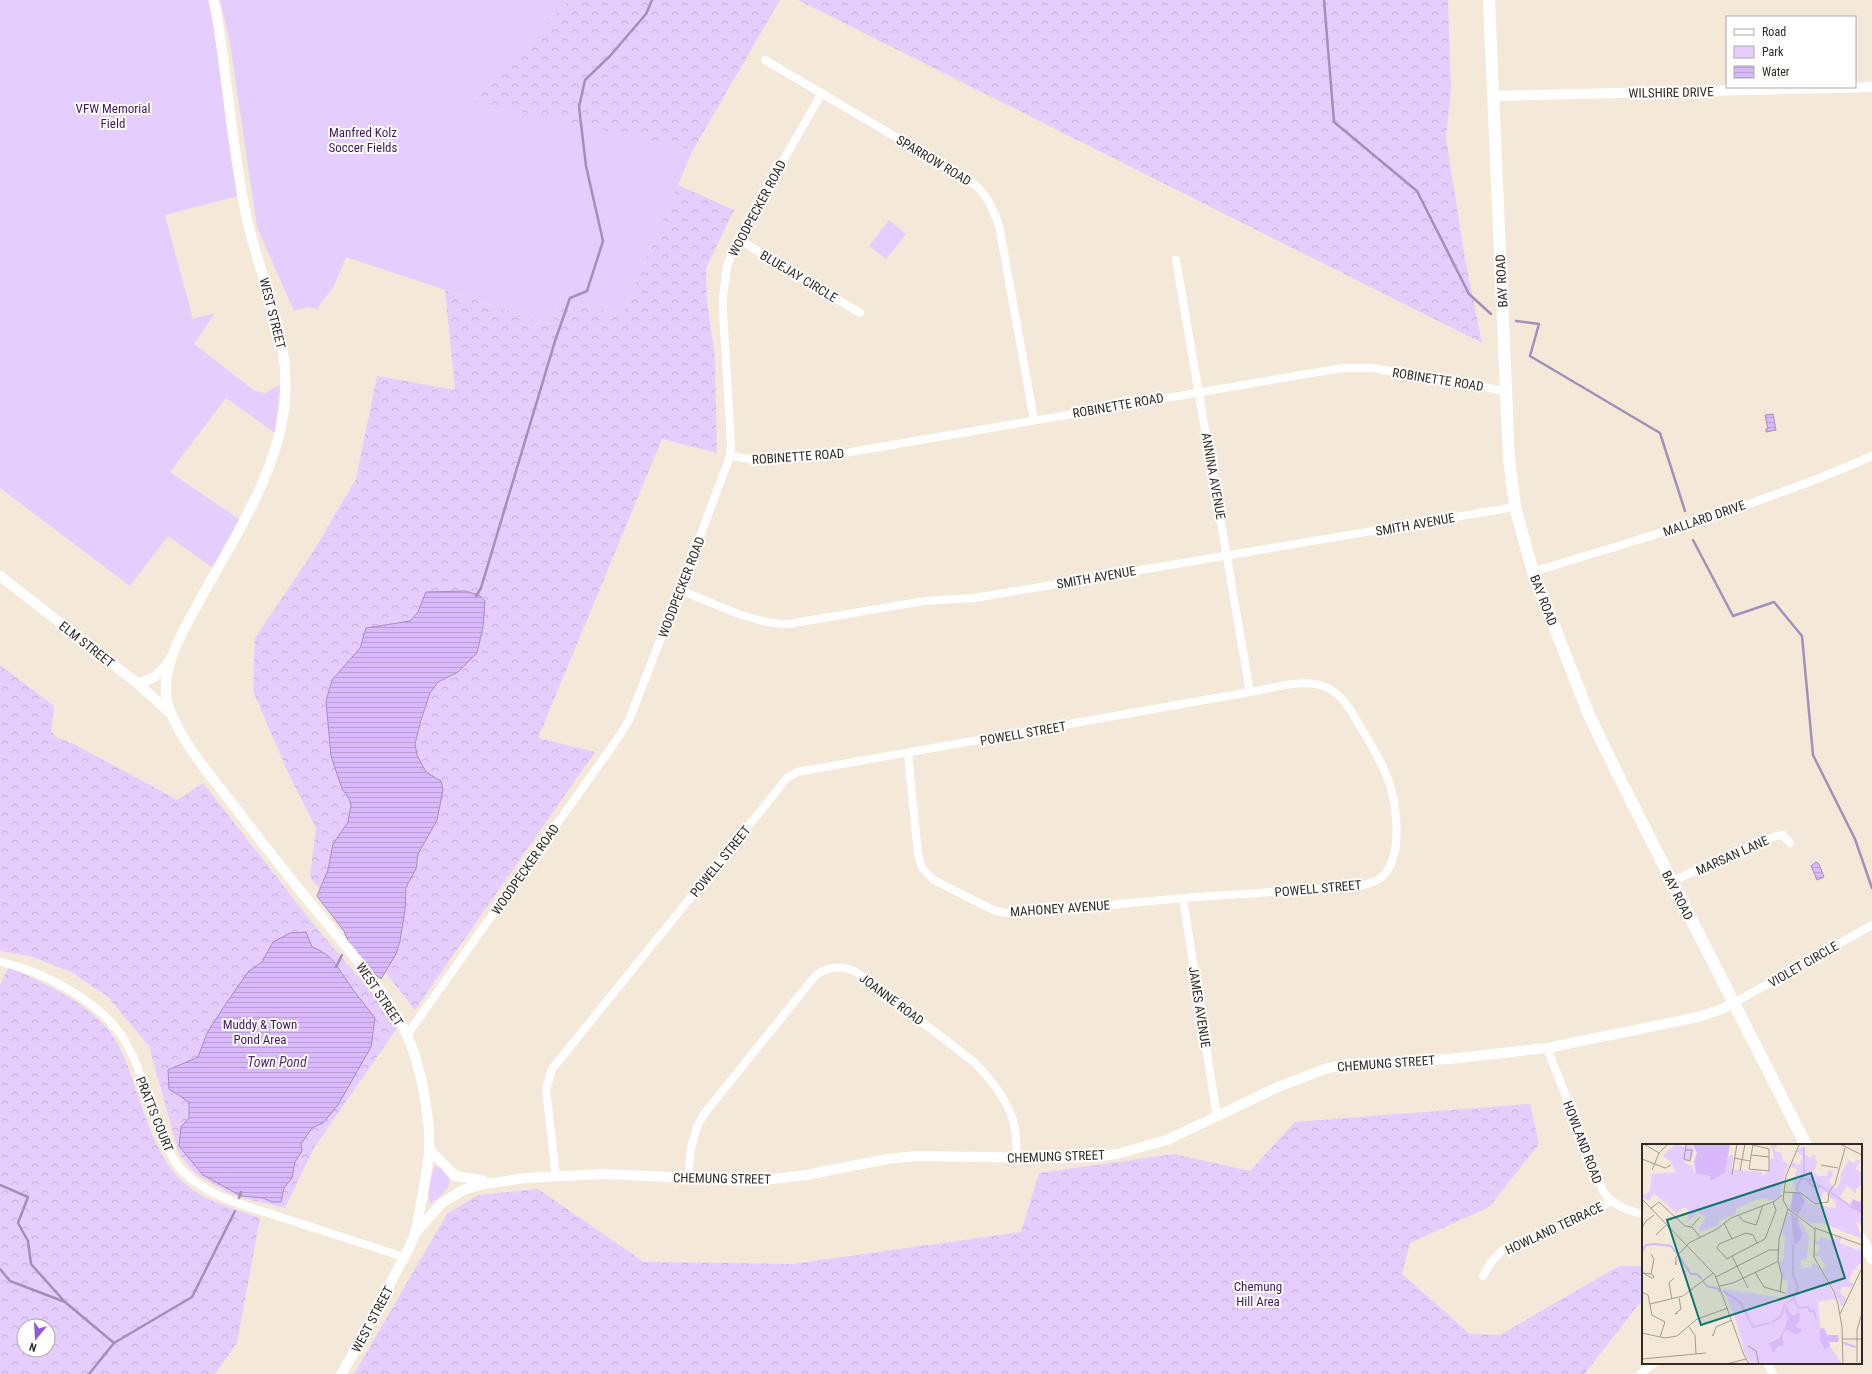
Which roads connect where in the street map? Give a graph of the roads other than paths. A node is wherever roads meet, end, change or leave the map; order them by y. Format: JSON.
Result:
{"nodes":[{"id":1,"x":214,"y":0,"type":"edge"},
{"id":2,"x":1489,"y":0,"type":"edge"},
{"id":3,"x":765,"y":60,"type":"dead end"},
{"id":4,"x":1856,"y":87,"type":"edge"},
{"id":5,"x":1872,"y":87,"type":"edge"},
{"id":6,"x":1830,"y":88,"type":"edge"},
{"id":7,"x":822,"y":93,"type":"junction"},
{"id":8,"x":1493,"y":96,"type":"junction"},
{"id":9,"x":738,"y":239,"type":"junction"},
{"id":10,"x":1176,"y":260,"type":"dead end"},
{"id":11,"x":860,"y":313,"type":"dead end"},
{"id":12,"x":1506,"y":390,"type":"junction"},
{"id":13,"x":1199,"y":391,"type":"junction"},
{"id":14,"x":1034,"y":420,"type":"junction"},
{"id":15,"x":730,"y":456,"type":"junction"},
{"id":16,"x":1872,"y":456,"type":"edge"},
{"id":17,"x":1516,"y":507,"type":"junction"},
{"id":18,"x":1228,"y":555,"type":"junction"},
{"id":19,"x":1533,"y":572,"type":"junction"},
{"id":20,"x":0,"y":576,"type":"edge"},
{"id":21,"x":680,"y":590,"type":"junction"},
{"id":22,"x":174,"y":654,"type":"junction"},
{"id":23,"x":137,"y":683,"type":"junction"},
{"id":24,"x":1250,"y":692,"type":"junction"},
{"id":25,"x":171,"y":715,"type":"junction"},
{"id":26,"x":908,"y":753,"type":"junction"},
{"id":27,"x":1790,"y":843,"type":"dead end"},
{"id":28,"x":1672,"y":881,"type":"junction"},
{"id":29,"x":1183,"y":898,"type":"junction"},
{"id":30,"x":1872,"y":924,"type":"edge"},
{"id":31,"x":0,"y":962,"type":"edge"},
{"id":32,"x":1734,"y":1003,"type":"junction"},
{"id":33,"x":407,"y":1035,"type":"junction"},
{"id":34,"x":1547,"y":1048,"type":"junction"},
{"id":35,"x":1217,"y":1116,"type":"junction"},
{"id":36,"x":1805,"y":1144,"type":"edge"},
{"id":37,"x":429,"y":1149,"type":"junction"},
{"id":38,"x":1018,"y":1158,"type":"junction"},
{"id":39,"x":556,"y":1176,"type":"junction"},
{"id":40,"x":688,"y":1178,"type":"junction"},
{"id":41,"x":499,"y":1181,"type":"junction"},
{"id":42,"x":1612,"y":1201,"type":"junction"},
{"id":43,"x":1642,"y":1214,"type":"edge"},
{"id":44,"x":415,"y":1234,"type":"junction"},
{"id":45,"x":1862,"y":1241,"type":"edge"},
{"id":46,"x":404,"y":1257,"type":"junction"},
{"id":47,"x":1872,"y":1258,"type":"edge"},
{"id":48,"x":1483,"y":1276,"type":"dead end"},
{"id":49,"x":1653,"y":1364,"type":"edge"},
{"id":50,"x":1768,"y":1364,"type":"edge"},
{"id":51,"x":341,"y":1374,"type":"edge"},
{"id":52,"x":1640,"y":1374,"type":"edge"},
{"id":53,"x":1773,"y":1374,"type":"edge"}],
"edges":[{"from":1,"to":22,"type":"street","name":"WEST STREET"},
{"from":2,"to":8,"type":"main road","name":"BAY ROAD"},
{"from":3,"to":7,"type":"street","name":"SPARROW ROAD"},
{"from":4,"to":5,"type":"street","name":"WILSHIRE DRIVE"},
{"from":6,"to":8,"type":"street","name":"WILSHIRE DRIVE"},
{"from":7,"to":9,"type":"street","name":"WOODPECKER ROAD"},
{"from":7,"to":14,"type":"street","name":"SPARROW ROAD"},
{"from":8,"to":12,"type":"main road","name":"BAY ROAD"},
{"from":9,"to":11,"type":"street","name":"BLUEJAY CIRCLE"},
{"from":9,"to":15,"type":"street","name":"WOODPECKER ROAD"},
{"from":10,"to":13,"type":"street","name":"ANNINA AVENUE"},
{"from":12,"to":13,"type":"street","name":"ROBINETTE ROAD"},
{"from":12,"to":17,"type":"main road","name":"BAY ROAD"},
{"from":13,"to":14,"type":"street","name":"ROBINETTE ROAD"},
{"from":13,"to":18,"type":"street","name":"ANNINA AVENUE"},
{"from":14,"to":15,"type":"street","name":"ROBINETTE ROAD"},
{"from":15,"to":21,"type":"street","name":"WOODPECKER ROAD"},
{"from":16,"to":19,"type":"street","name":"MALLARD DRIVE"},
{"from":17,"to":18,"type":"street","name":"SMITH AVENUE"},
{"from":17,"to":19,"type":"main road","name":"BAY ROAD"},
{"from":18,"to":21,"type":"street","name":"SMITH AVENUE"},
{"from":18,"to":24,"type":"street","name":"ANNINA AVENUE"},
{"from":19,"to":28,"type":"main road","name":"BAY ROAD"},
{"from":20,"to":23,"type":"street","name":"ELM STREET"},
{"from":21,"to":33,"type":"street","name":"WOODPECKER ROAD"},
{"from":22,"to":23,"type":"street","name":"WEST STREET"},
{"from":22,"to":25,"type":"street","name":"WEST STREET"},
{"from":23,"to":25,"type":"street","name":"ELM STREET"},
{"from":24,"to":26,"type":"street","name":"POWELL STREET"},
{"from":24,"to":29,"type":"street","name":"POWELL STREET"},
{"from":25,"to":33,"type":"street","name":"WEST STREET"},
{"from":26,"to":29,"type":"street","name":"MAHONEY AVENUE"},
{"from":26,"to":39,"type":"street","name":"POWELL STREET"},
{"from":27,"to":28,"type":"street","name":"MARSAN LANE"},
{"from":28,"to":32,"type":"main road","name":"BAY ROAD"},
{"from":29,"to":35,"type":"street","name":"JAMES AVENUE"},
{"from":30,"to":32,"type":"street","name":"VIOLET CIRCLE"},
{"from":31,"to":46,"type":"street","name":"PRATTS COURT"},
{"from":32,"to":34,"type":"street","name":"CHEMUNG STREET"},
{"from":32,"to":36,"type":"main road","name":"BAY ROAD"},
{"from":33,"to":37,"type":"street","name":"WEST STREET"},
{"from":34,"to":35,"type":"street","name":"CHEMUNG STREET"},
{"from":34,"to":42,"type":"street","name":"HOWLAND ROAD"},
{"from":35,"to":38,"type":"street","name":"CHEMUNG STREET"},
{"from":37,"to":41,"type":"street","name":"CHEMUNG STREET"},
{"from":37,"to":44,"type":"street","name":"WEST STREET"},
{"from":38,"to":40,"type":"street","name":"CHEMUNG STREET"},
{"from":38,"to":40,"type":"street","name":"JOANNE ROAD"},
{"from":39,"to":40,"type":"street","name":"CHEMUNG STREET"},
{"from":39,"to":41,"type":"street","name":"CHEMUNG STREET"},
{"from":41,"to":44,"type":"street","name":"CHEMUNG STREET"},
{"from":42,"to":43,"type":"street","name":"HOWLAND ROAD"},
{"from":42,"to":48,"type":"street","name":"HOWLAND TERRACE"},
{"from":44,"to":46,"type":"street","name":"WEST STREET"},
{"from":45,"to":47,"type":"main road"},
{"from":46,"to":51,"type":"street","name":"WEST STREET"},
{"from":49,"to":52,"type":"street"},
{"from":50,"to":53,"type":"street"}]}
